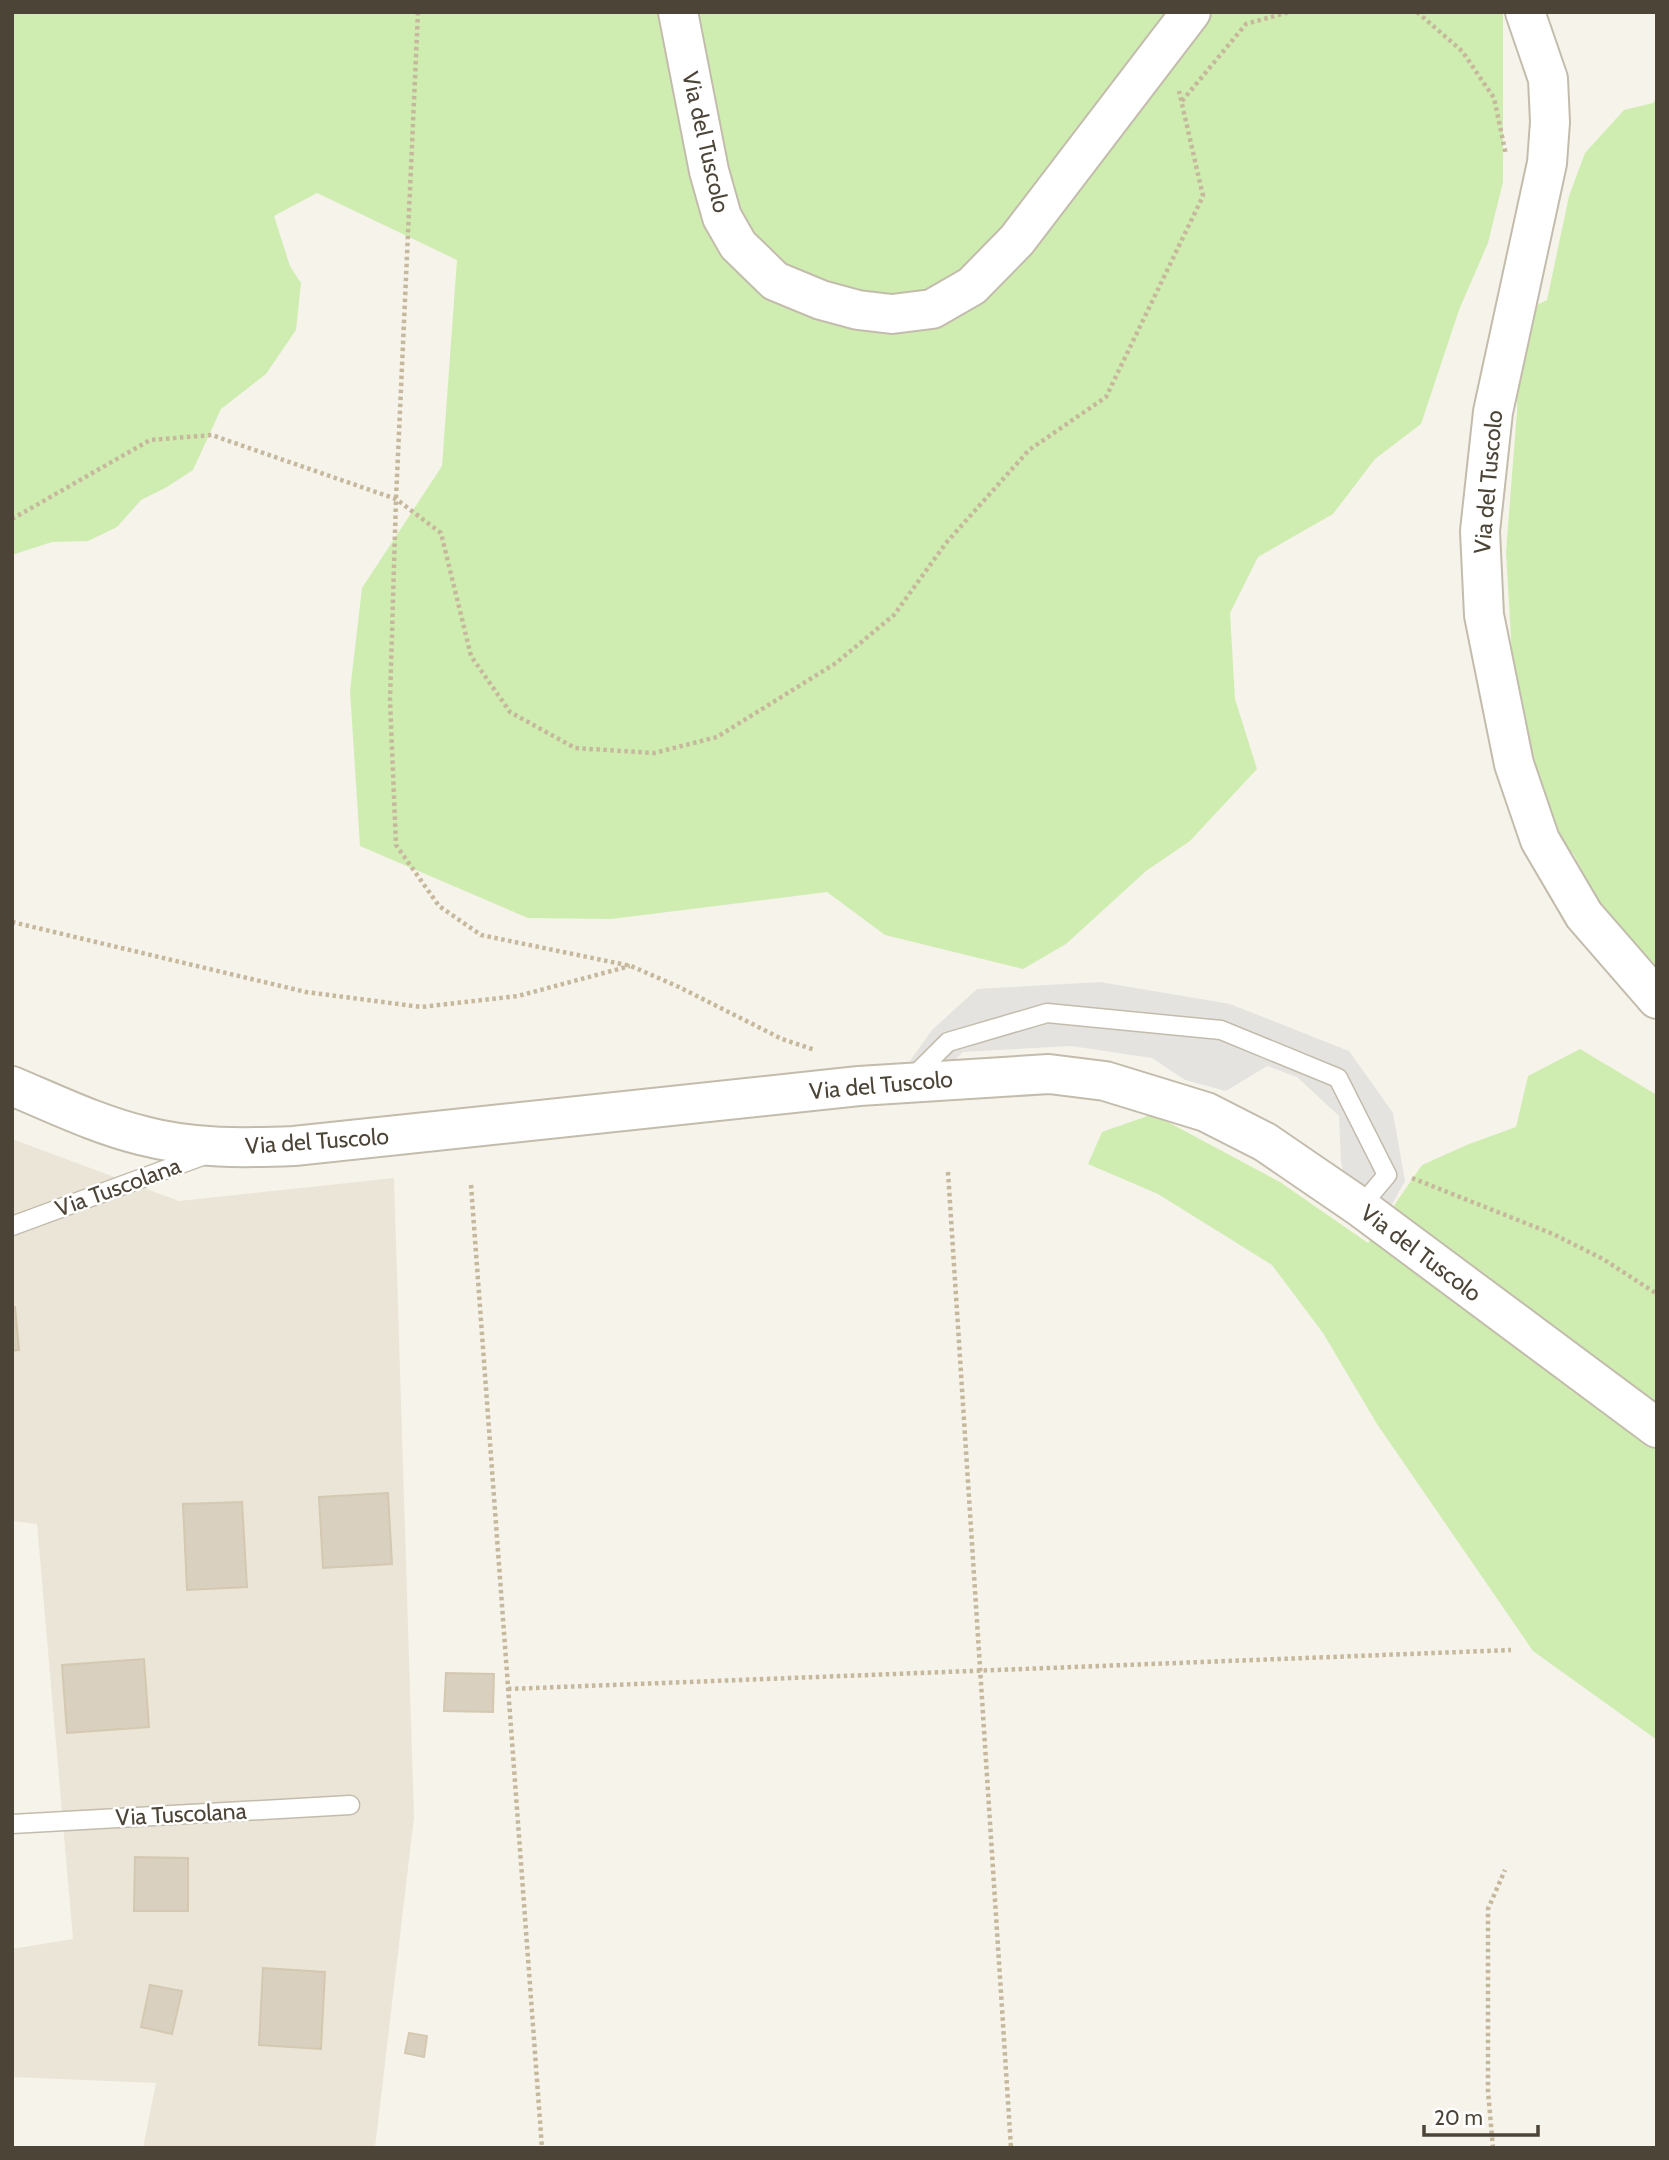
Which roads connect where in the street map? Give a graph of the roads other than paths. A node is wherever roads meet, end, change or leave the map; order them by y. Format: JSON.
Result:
{"nodes":[{"id":1,"x":678,"y":12,"type":"edge"},
{"id":2,"x":1191,"y":12,"type":"edge"},
{"id":3,"x":1525,"y":12,"type":"edge"},
{"id":4,"x":1657,"y":999,"type":"edge"},
{"id":5,"x":908,"y":1082,"type":"junction"},
{"id":6,"x":12,"y":1086,"type":"edge"},
{"id":7,"x":225,"y":1148,"type":"junction"},
{"id":8,"x":1360,"y":1208,"type":"junction"},
{"id":9,"x":12,"y":1226,"type":"edge"},
{"id":10,"x":1657,"y":1428,"type":"edge"},
{"id":11,"x":349,"y":1805,"type":"dead end"},
{"id":12,"x":12,"y":1824,"type":"edge"}],
"edges":[{"from":1,"to":2,"type":"street","name":"Via del Tuscolo"},
{"from":3,"to":4,"type":"street","name":"Via del Tuscolo"},
{"from":5,"to":7,"type":"street","name":"Via del Tuscolo"},
{"from":5,"to":8,"type":"street","name":"Via del Tuscolo"},
{"from":5,"to":8,"type":"lane"},
{"from":6,"to":7,"type":"street","name":"Via del Tuscolo"},
{"from":7,"to":9,"type":"lane","name":"Via Tuscolana"},
{"from":8,"to":10,"type":"street","name":"Via del Tuscolo"},
{"from":11,"to":12,"type":"lane","name":"Via Tuscolana"}]}
